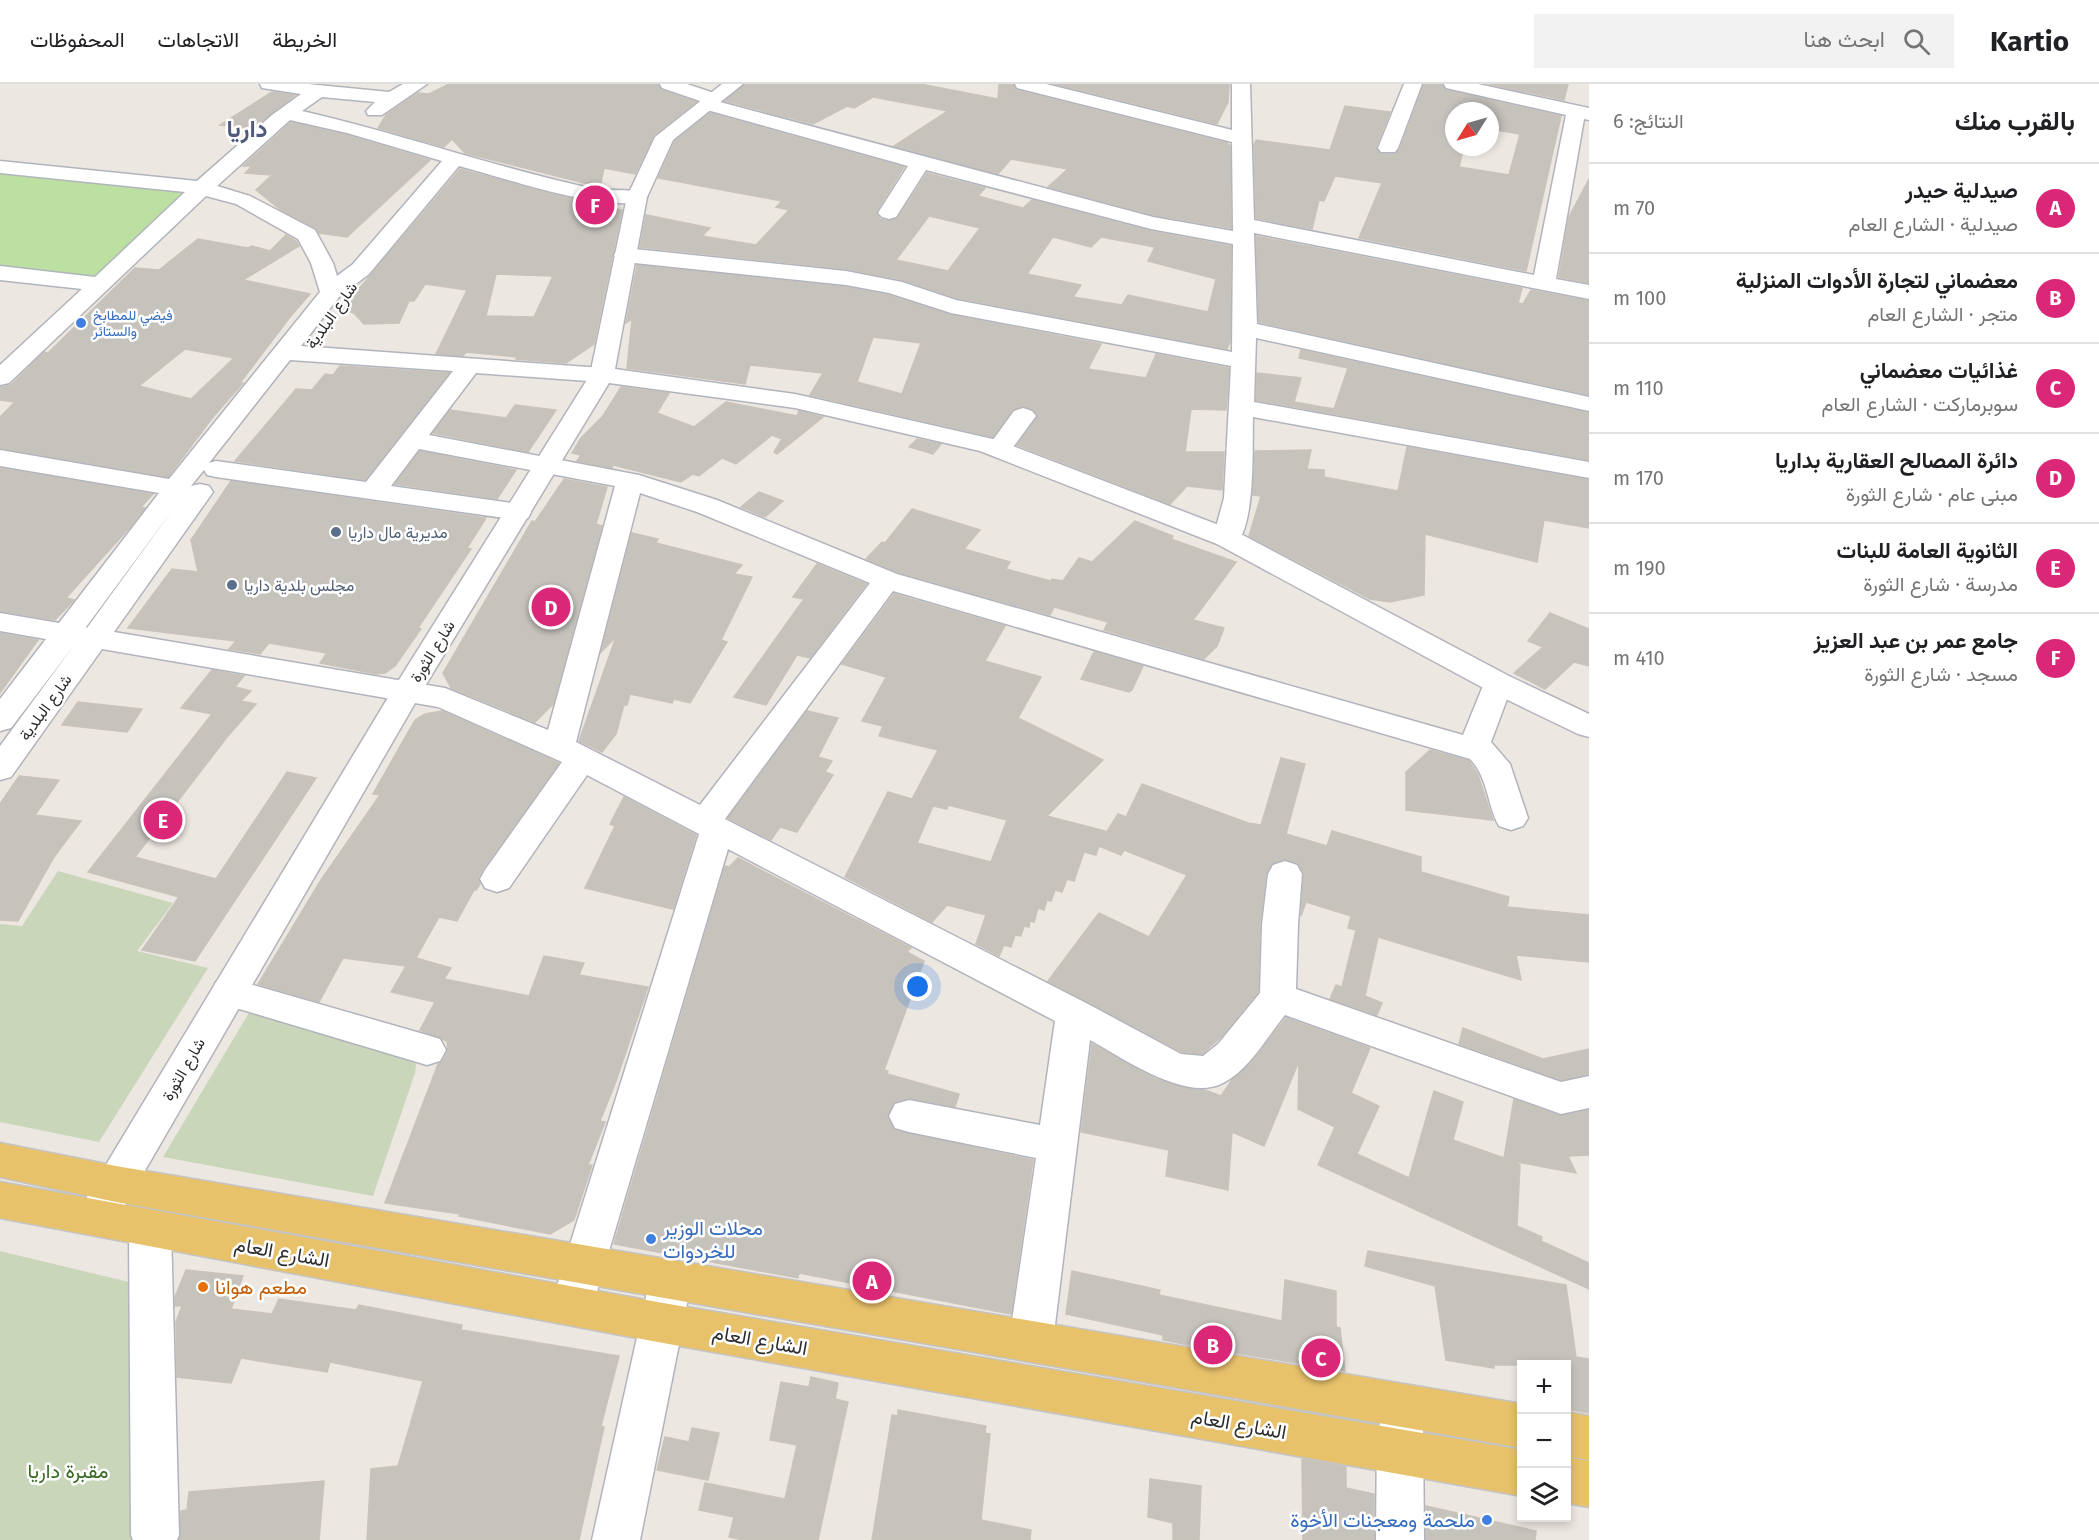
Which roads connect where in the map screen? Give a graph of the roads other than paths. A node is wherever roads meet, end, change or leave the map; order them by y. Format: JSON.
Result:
{"nodes":[{"id":1,"x":275,"y":84,"type":"edge"},
{"id":2,"x":418,"y":84,"type":"edge"},
{"id":3,"x":669,"y":84,"type":"edge"},
{"id":4,"x":1024,"y":84,"type":"edge"},
{"id":5,"x":1240,"y":84,"type":"edge"},
{"id":6,"x":1413,"y":84,"type":"edge"},
{"id":7,"x":1453,"y":84,"type":"edge"},
{"id":8,"x":318,"y":92,"type":"junction"},
{"id":9,"x":718,"y":96,"type":"edge"},
{"id":10,"x":393,"y":98,"type":"junction"},
{"id":11,"x":1583,"y":112,"type":"edge"},
{"id":12,"x":290,"y":114,"type":"junction"},
{"id":13,"x":352,"y":128,"type":"junction"},
{"id":14,"x":1241,"y":138,"type":"junction"},
{"id":15,"x":1388,"y":148,"type":"dead end"},
{"id":16,"x":455,"y":159,"type":"junction"},
{"id":17,"x":920,"y":163,"type":"junction"},
{"id":18,"x":0,"y":166,"type":"edge"},
{"id":19,"x":202,"y":189,"type":"junction"},
{"id":20,"x":637,"y":197,"type":"junction"},
{"id":21,"x":889,"y":213,"type":"dead end"},
{"id":22,"x":1245,"y":232,"type":"junction"},
{"id":23,"x":625,"y":255,"type":"junction"},
{"id":24,"x":361,"y":269,"type":"junction"},
{"id":25,"x":0,"y":273,"type":"edge"},
{"id":26,"x":1544,"y":283,"type":"junction"},
{"id":27,"x":99,"y":284,"type":"junction"},
{"id":28,"x":331,"y":291,"type":"junction"},
{"id":29,"x":1589,"y":292,"type":"edge"},
{"id":30,"x":1245,"y":328,"type":"junction"},
{"id":31,"x":295,"y":352,"type":"junction"},
{"id":32,"x":1243,"y":361,"type":"junction"},
{"id":33,"x":470,"y":365,"type":"junction"},
{"id":34,"x":602,"y":375,"type":"junction"},
{"id":35,"x":0,"y":378,"type":"edge"},
{"id":36,"x":1589,"y":404,"type":"edge"},
{"id":37,"x":1241,"y":407,"type":"junction"},
{"id":38,"x":1023,"y":416,"type":"dead end"},
{"id":39,"x":412,"y":440,"type":"junction"},
{"id":40,"x":999,"y":450,"type":"junction"},
{"id":41,"x":0,"y":458,"type":"edge"},
{"id":42,"x":547,"y":464,"type":"junction"},
{"id":43,"x":216,"y":470,"type":"junction"},
{"id":44,"x":1589,"y":470,"type":"edge"},
{"id":45,"x":630,"y":481,"type":"junction"},
{"id":46,"x":176,"y":488,"type":"junction"},
{"id":47,"x":373,"y":491,"type":"junction"},
{"id":48,"x":518,"y":512,"type":"junction"},
{"id":49,"x":1227,"y":538,"type":"junction"},
{"id":50,"x":887,"y":580,"type":"junction"},
{"id":51,"x":0,"y":622,"type":"edge"},
{"id":52,"x":80,"y":637,"type":"junction"},
{"id":53,"x":1498,"y":683,"type":"junction"},
{"id":54,"x":406,"y":691,"type":"junction"},
{"id":55,"x":4,"y":709,"type":"edge"},
{"id":56,"x":1589,"y":727,"type":"edge"},
{"id":57,"x":1474,"y":744,"type":"junction"},
{"id":58,"x":570,"y":752,"type":"junction"},
{"id":59,"x":0,"y":769,"type":"edge"},
{"id":60,"x":1511,"y":818,"type":"dead end"},
{"id":61,"x":711,"y":826,"type":"junction"},
{"id":62,"x":1285,"y":874,"type":"dead end"},
{"id":63,"x":497,"y":879,"type":"dead end"},
{"id":64,"x":229,"y":992,"type":"junction"},
{"id":65,"x":1278,"y":997,"type":"junction"},
{"id":66,"x":1075,"y":1014,"type":"junction"},
{"id":67,"x":427,"y":1050,"type":"dead end"},
{"id":68,"x":1589,"y":1092,"type":"edge"},
{"id":69,"x":909,"y":1116,"type":"dead end"},
{"id":70,"x":1057,"y":1145,"type":"junction"},
{"id":71,"x":0,"y":1160,"type":"edge"},
{"id":72,"x":0,"y":1200,"type":"edge"},
{"id":73,"x":106,"y":1201,"type":"junction"},
{"id":74,"x":150,"y":1228,"type":"junction"},
{"id":75,"x":584,"y":1265,"type":"junction"},
{"id":76,"x":671,"y":1279,"type":"junction"},
{"id":77,"x":572,"y":1305,"type":"junction"},
{"id":78,"x":663,"y":1323,"type":"junction"},
{"id":79,"x":1031,"y":1341,"type":"junction"},
{"id":80,"x":1398,"y":1405,"type":"junction"},
{"id":81,"x":1517,"y":1425,"type":"edge"},
{"id":82,"x":1571,"y":1435,"type":"edge"},
{"id":83,"x":1589,"y":1438,"type":"edge"},
{"id":84,"x":1401,"y":1453,"type":"junction"},
{"id":85,"x":1517,"y":1472,"type":"edge"},
{"id":86,"x":1571,"y":1481,"type":"edge"},
{"id":87,"x":1589,"y":1484,"type":"edge"},
{"id":88,"x":155,"y":1534,"type":"dead end"},
{"id":89,"x":616,"y":1540,"type":"edge"},
{"id":90,"x":1400,"y":1540,"type":"edge"}],
"edges":[{"from":1,"to":8,"type":"street"},
{"from":2,"to":10,"type":"street"},
{"from":3,"to":9,"type":"street"},
{"from":4,"to":14,"type":"street"},
{"from":5,"to":14,"type":"street"},
{"from":6,"to":15,"type":"street"},
{"from":7,"to":11,"type":"street"},
{"from":8,"to":10,"type":"street"},
{"from":8,"to":12,"type":"street"},
{"from":9,"to":17,"type":"street"},
{"from":9,"to":20,"type":"street","name":"شارع الثورة"},
{"from":10,"to":13,"type":"street"},
{"from":11,"to":26,"type":"street"},
{"from":12,"to":13,"type":"street"},
{"from":12,"to":19,"type":"street"},
{"from":13,"to":16,"type":"street"},
{"from":14,"to":22,"type":"street"},
{"from":16,"to":20,"type":"street"},
{"from":16,"to":24,"type":"street"},
{"from":17,"to":21,"type":"street"},
{"from":17,"to":22,"type":"street"},
{"from":18,"to":19,"type":"street"},
{"from":19,"to":27,"type":"street"},
{"from":19,"to":28,"type":"street"},
{"from":20,"to":23,"type":"street","name":"شارع الثورة"},
{"from":22,"to":26,"type":"street"},
{"from":22,"to":30,"type":"street"},
{"from":23,"to":32,"type":"street"},
{"from":23,"to":34,"type":"street","name":"شارع الثورة"},
{"from":24,"to":28,"type":"street","name":"شارع البلدية"},
{"from":24,"to":31,"type":"street","name":"شارع البلدية"},
{"from":25,"to":27,"type":"street"},
{"from":26,"to":29,"type":"street"},
{"from":27,"to":35,"type":"street"},
{"from":28,"to":31,"type":"street","name":"شارع البلدية"},
{"from":30,"to":32,"type":"street"},
{"from":30,"to":36,"type":"street"},
{"from":31,"to":33,"type":"street"},
{"from":31,"to":43,"type":"street","name":"شارع البلدية"},
{"from":31,"to":46,"type":"street","name":"شارع البلدية"},
{"from":32,"to":37,"type":"street"},
{"from":33,"to":34,"type":"street"},
{"from":33,"to":39,"type":"street"},
{"from":34,"to":40,"type":"street"},
{"from":34,"to":42,"type":"street","name":"شارع الثورة"},
{"from":37,"to":44,"type":"street"},
{"from":37,"to":49,"type":"street"},
{"from":38,"to":40,"type":"street"},
{"from":39,"to":42,"type":"street"},
{"from":39,"to":47,"type":"street"},
{"from":40,"to":49,"type":"street"},
{"from":41,"to":46,"type":"street"},
{"from":42,"to":45,"type":"street"},
{"from":42,"to":48,"type":"street","name":"شارع الثورة"},
{"from":43,"to":47,"type":"street"},
{"from":43,"to":52,"type":"street","name":"شارع البلدية"},
{"from":45,"to":50,"type":"street"},
{"from":45,"to":58,"type":"street"},
{"from":46,"to":52,"type":"street","name":"شارع البلدية"},
{"from":47,"to":48,"type":"street"},
{"from":48,"to":54,"type":"street","name":"شارع الثورة"},
{"from":49,"to":53,"type":"street"},
{"from":50,"to":57,"type":"street"},
{"from":50,"to":61,"type":"street"},
{"from":51,"to":52,"type":"street"},
{"from":52,"to":54,"type":"street"},
{"from":52,"to":55,"type":"street","name":"شارع البلدية"},
{"from":52,"to":59,"type":"street","name":"شارع البلدية"},
{"from":53,"to":56,"type":"street"},
{"from":53,"to":57,"type":"street"},
{"from":54,"to":58,"type":"street"},
{"from":54,"to":64,"type":"street","name":"شارع الثورة"},
{"from":57,"to":60,"type":"street"},
{"from":58,"to":61,"type":"street"},
{"from":58,"to":63,"type":"street"},
{"from":61,"to":66,"type":"street"},
{"from":61,"to":75,"type":"street"},
{"from":62,"to":65,"type":"street"},
{"from":64,"to":67,"type":"street"},
{"from":64,"to":73,"type":"street","name":"شارع الثورة"},
{"from":65,"to":66,"type":"street"},
{"from":65,"to":68,"type":"street"},
{"from":66,"to":70,"type":"street"},
{"from":69,"to":70,"type":"street"},
{"from":70,"to":79,"type":"street"},
{"from":71,"to":73,"type":"main road","name":"الشارع العام"},
{"from":72,"to":73,"type":"main road","name":"الشارع العام"},
{"from":73,"to":74,"type":"main road","name":"الشارع العام"},
{"from":73,"to":75,"type":"main road","name":"الشارع العام"},
{"from":74,"to":77,"type":"main road","name":"الشارع العام"},
{"from":74,"to":88,"type":"street"},
{"from":75,"to":76,"type":"main road","name":"الشارع العام"},
{"from":75,"to":77,"type":"street"},
{"from":76,"to":78,"type":"street"},
{"from":76,"to":79,"type":"main road","name":"الشارع العام"},
{"from":77,"to":78,"type":"main road","name":"الشارع العام"},
{"from":78,"to":84,"type":"main road","name":"الشارع العام"},
{"from":78,"to":89,"type":"street"},
{"from":79,"to":80,"type":"main road","name":"الشارع العام"},
{"from":80,"to":81,"type":"main road","name":"الشارع العام"},
{"from":80,"to":84,"type":"street"},
{"from":82,"to":83,"type":"main road"},
{"from":84,"to":85,"type":"main road","name":"الشارع العام"},
{"from":84,"to":90,"type":"street"},
{"from":86,"to":87,"type":"main road"}]}
